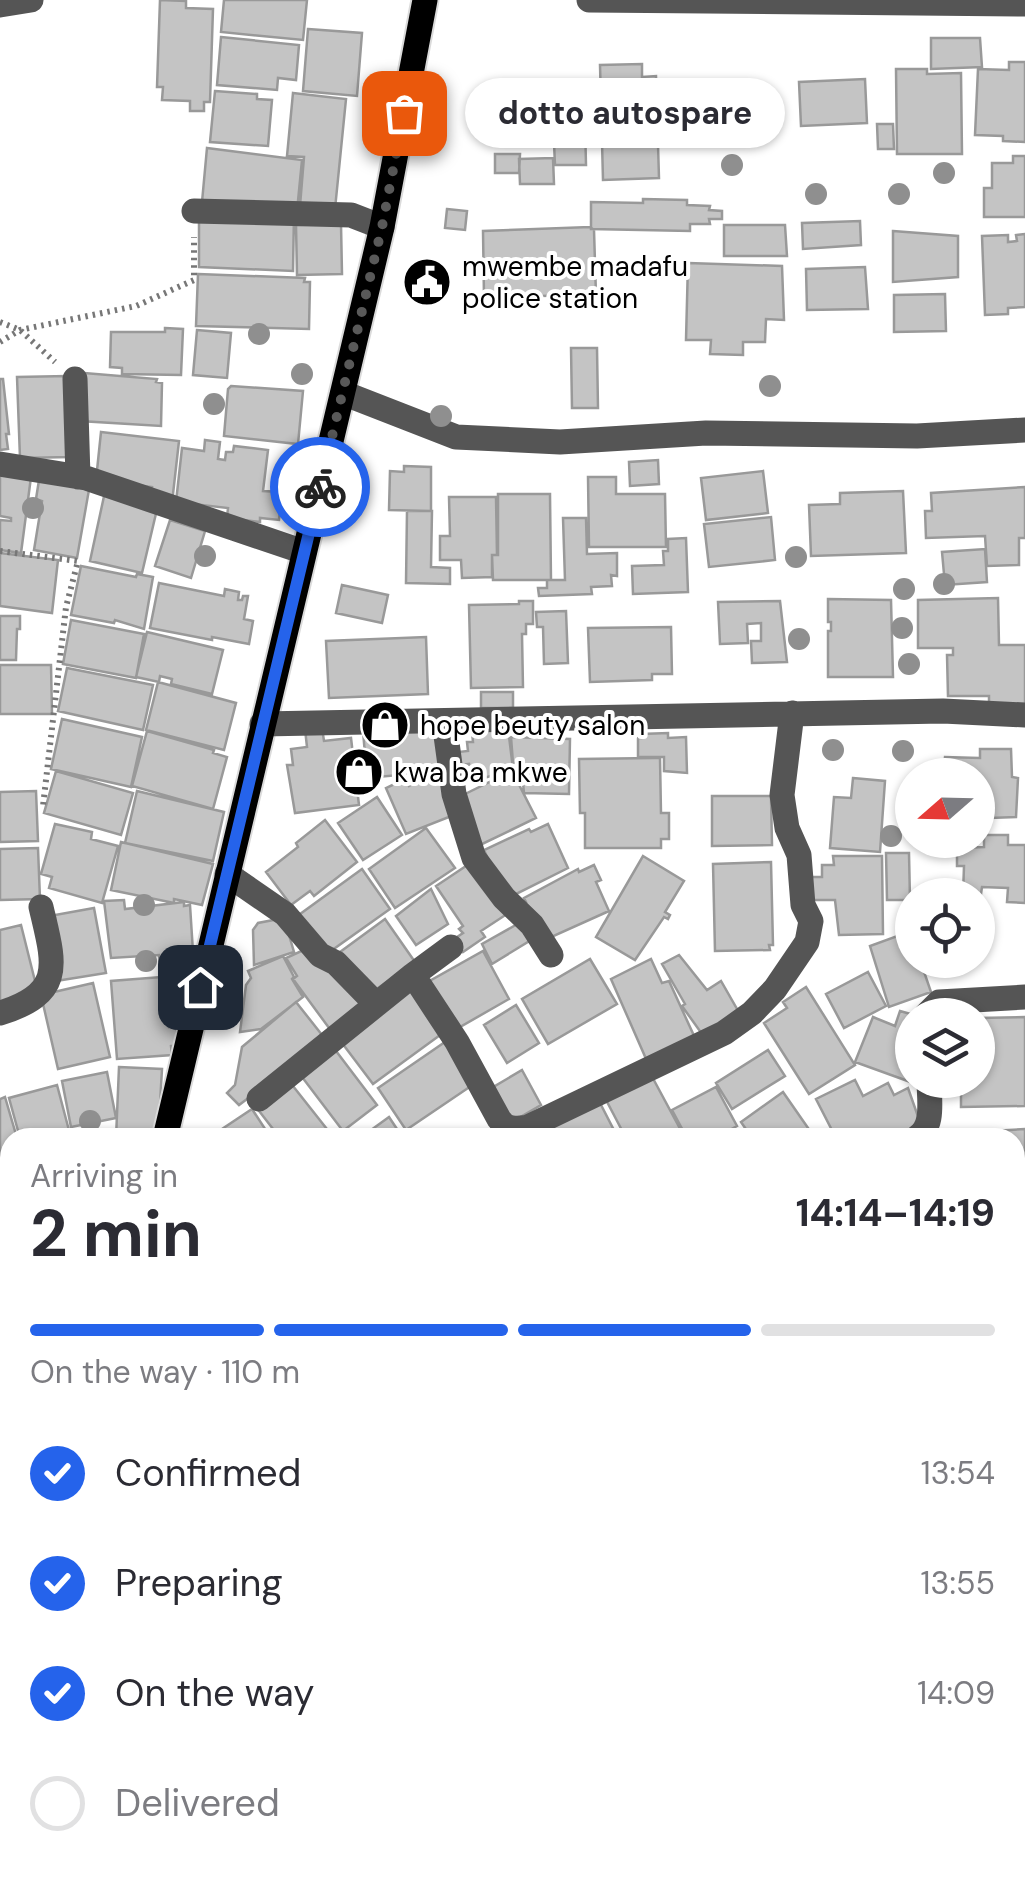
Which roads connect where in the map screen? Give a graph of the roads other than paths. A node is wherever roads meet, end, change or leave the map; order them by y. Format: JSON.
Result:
{"nodes":[{"id":1,"x":32,"y":0,"type":"edge"},
{"id":2,"x":425,"y":0,"type":"edge"},
{"id":3,"x":588,"y":0,"type":"edge"},
{"id":4,"x":1025,"y":4,"type":"edge"},
{"id":5,"x":0,"y":5,"type":"edge"},
{"id":6,"x":194,"y":211,"type":"road end"},
{"id":7,"x":382,"y":227,"type":"junction"},
{"id":8,"x":75,"y":378,"type":"road end"},
{"id":9,"x":342,"y":393,"type":"junction"},
{"id":10,"x":1025,"y":430,"type":"edge"},
{"id":11,"x":0,"y":464,"type":"edge"},
{"id":12,"x":78,"y":477,"type":"junction"},
{"id":13,"x":304,"y":552,"type":"junction"},
{"id":14,"x":792,"y":713,"type":"junction"},
{"id":15,"x":1025,"y":715,"type":"edge"},
{"id":16,"x":444,"y":720,"type":"junction"},
{"id":17,"x":262,"y":724,"type":"junction"},
{"id":18,"x":227,"y":874,"type":"junction"},
{"id":19,"x":41,"y":907,"type":"dead end"},
{"id":20,"x":452,"y":947,"type":"dead end"},
{"id":21,"x":551,"y":955,"type":"dead end"},
{"id":22,"x":413,"y":975,"type":"junction"},
{"id":23,"x":1025,"y":997,"type":"edge"},
{"id":24,"x":995,"y":999,"type":"edge"},
{"id":25,"x":375,"y":1003,"type":"junction"},
{"id":26,"x":0,"y":1012,"type":"edge"},
{"id":27,"x":928,"y":1098,"type":"edge"},
{"id":28,"x":259,"y":1099,"type":"dead end"},
{"id":29,"x":167,"y":1128,"type":"edge"},
{"id":30,"x":510,"y":1128,"type":"edge"},
{"id":31,"x":538,"y":1128,"type":"edge"},
{"id":32,"x":926,"y":1128,"type":"edge"}],
"edges":[{"from":1,"to":5,"type":"street"},
{"from":2,"to":7,"type":"main road"},
{"from":3,"to":4,"type":"street"},
{"from":6,"to":7,"type":"street"},
{"from":7,"to":9,"type":"main road"},
{"from":8,"to":12,"type":"street"},
{"from":9,"to":10,"type":"street"},
{"from":9,"to":13,"type":"main road"},
{"from":11,"to":12,"type":"street"},
{"from":12,"to":13,"type":"street"},
{"from":13,"to":17,"type":"main road"},
{"from":14,"to":15,"type":"street"},
{"from":14,"to":16,"type":"street"},
{"from":14,"to":31,"type":"street"},
{"from":16,"to":17,"type":"street"},
{"from":16,"to":21,"type":"street"},
{"from":17,"to":18,"type":"main road"},
{"from":18,"to":25,"type":"street"},
{"from":18,"to":29,"type":"main road"},
{"from":19,"to":26,"type":"street"},
{"from":20,"to":22,"type":"street"},
{"from":22,"to":25,"type":"street"},
{"from":22,"to":30,"type":"street"},
{"from":23,"to":24,"type":"street"},
{"from":25,"to":28,"type":"street"},
{"from":27,"to":32,"type":"street"}]}
